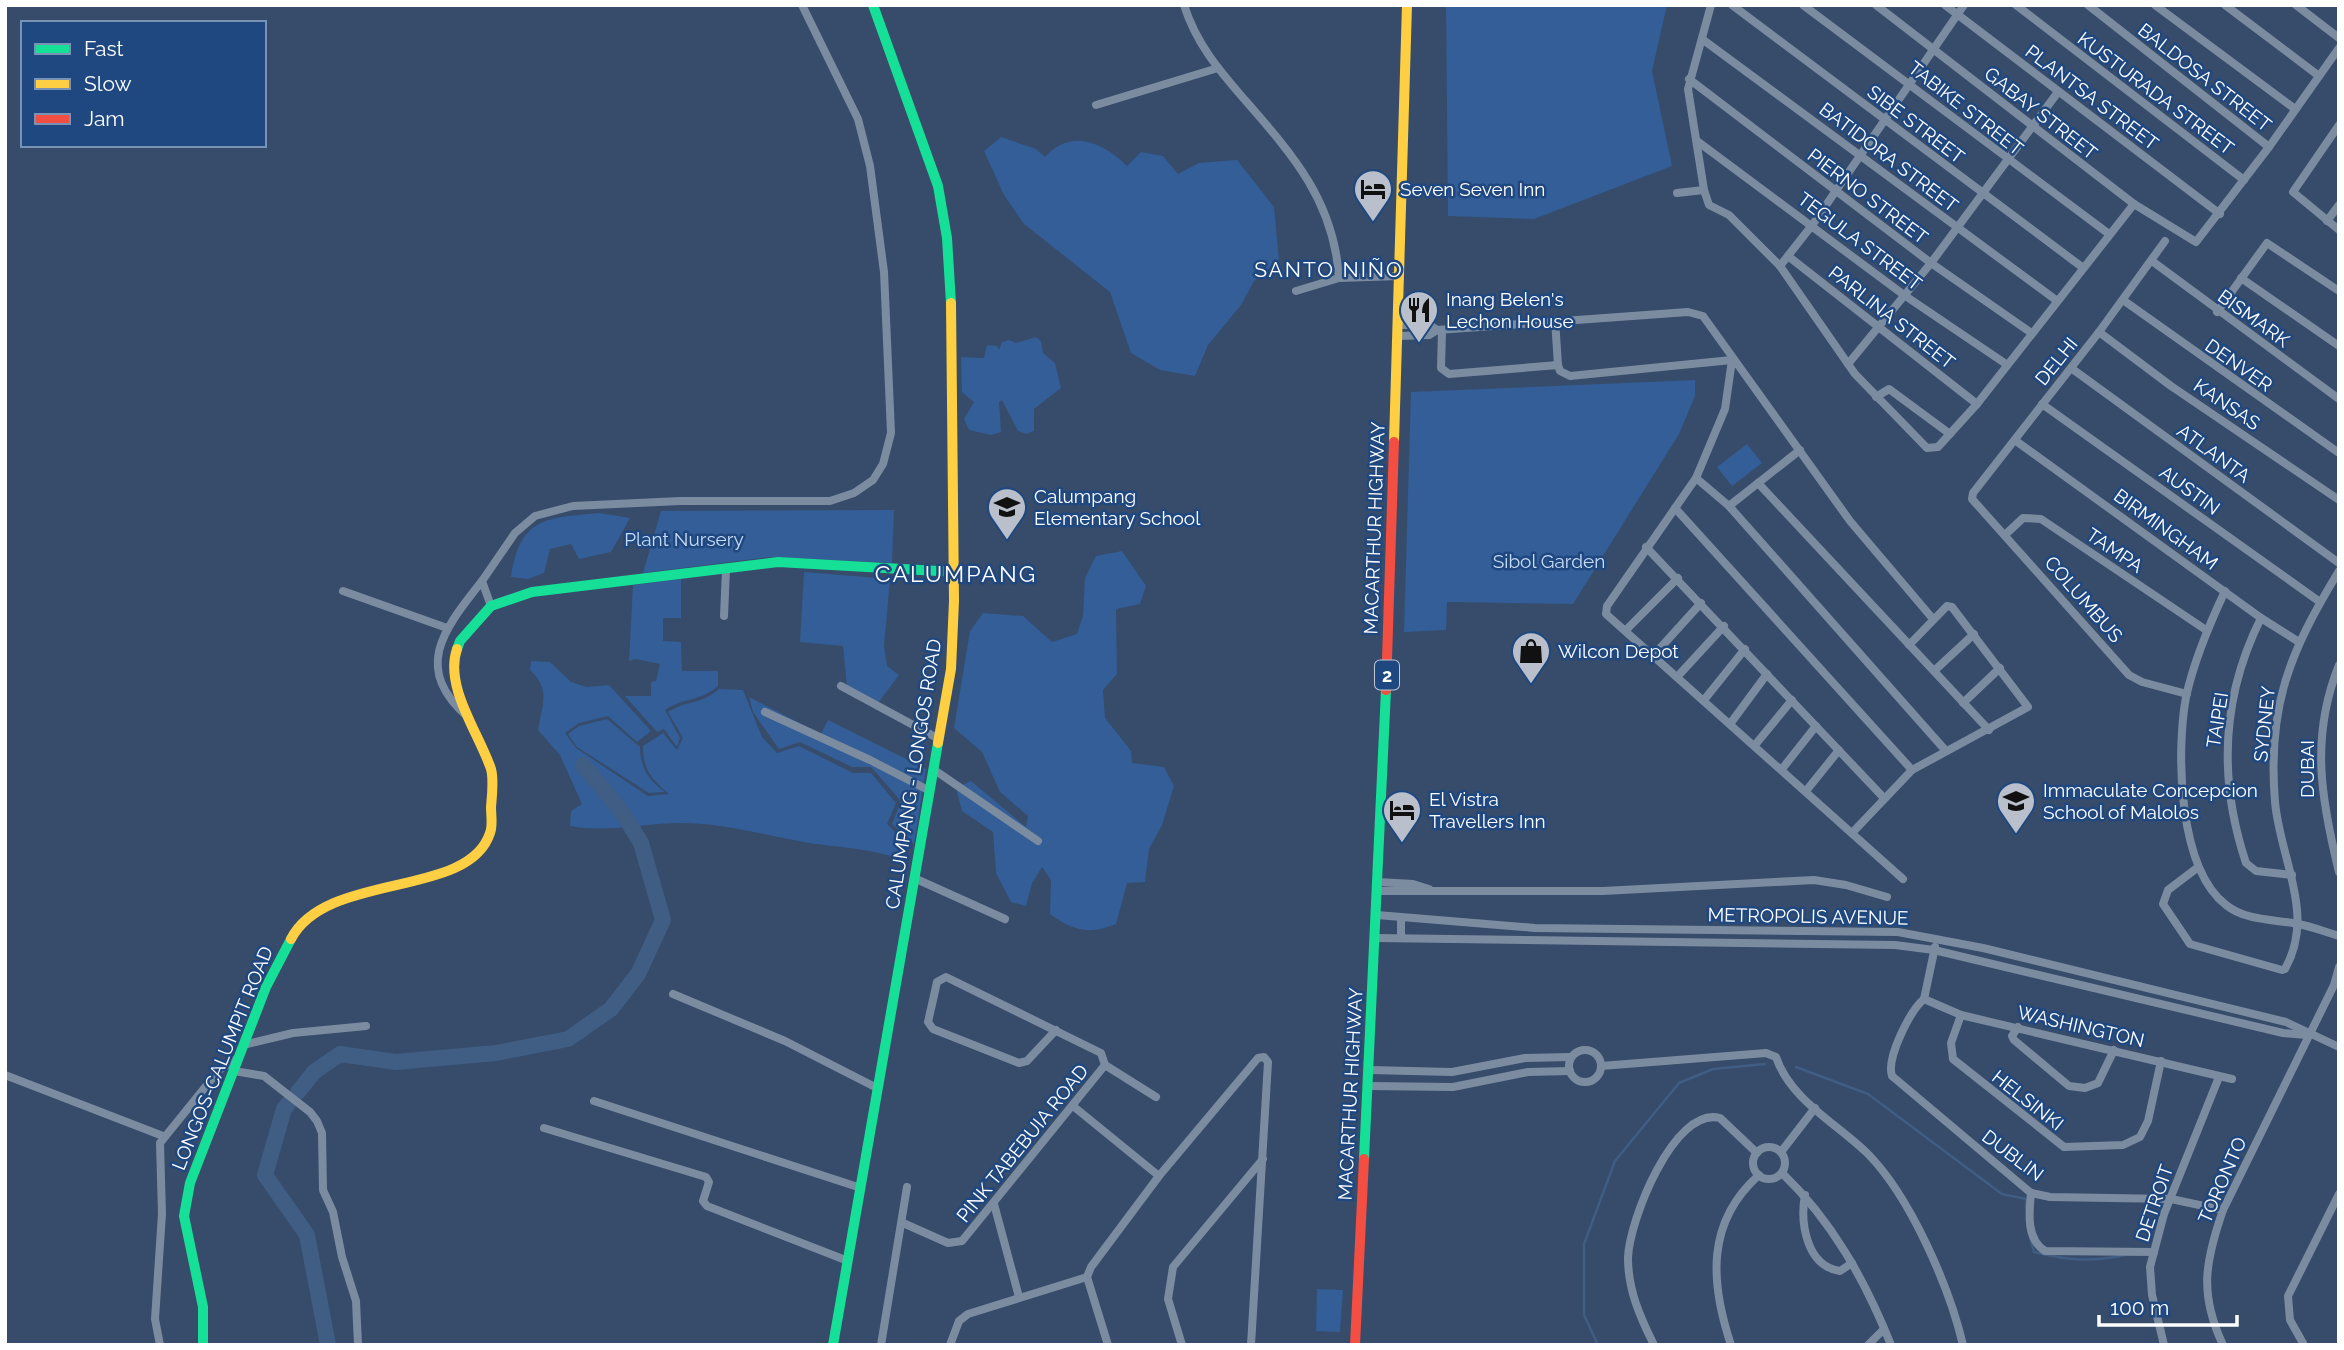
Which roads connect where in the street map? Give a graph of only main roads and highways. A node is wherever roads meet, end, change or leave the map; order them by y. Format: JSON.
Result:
{"nodes":[{"id":1,"x":873,"y":5,"type":"edge"},
{"id":2,"x":1407,"y":5,"type":"edge"},
{"id":3,"x":956,"y":572,"type":"junction"},
{"id":4,"x":203,"y":1345,"type":"edge"},
{"id":5,"x":833,"y":1345,"type":"edge"},
{"id":6,"x":1355,"y":1345,"type":"edge"}],
"edges":[{"from":1,"to":3,"type":"main road","name":"CALUMPANG - LONGOS ROAD"},
{"from":2,"to":6,"type":"main road","name":"MACARTHUR HIGHWAY","number":"2"},
{"from":3,"to":4,"type":"main road","name":"LONGOS-CALUMPIT ROAD"},
{"from":3,"to":5,"type":"main road","name":"CALUMPANG - LONGOS ROAD"}]}
